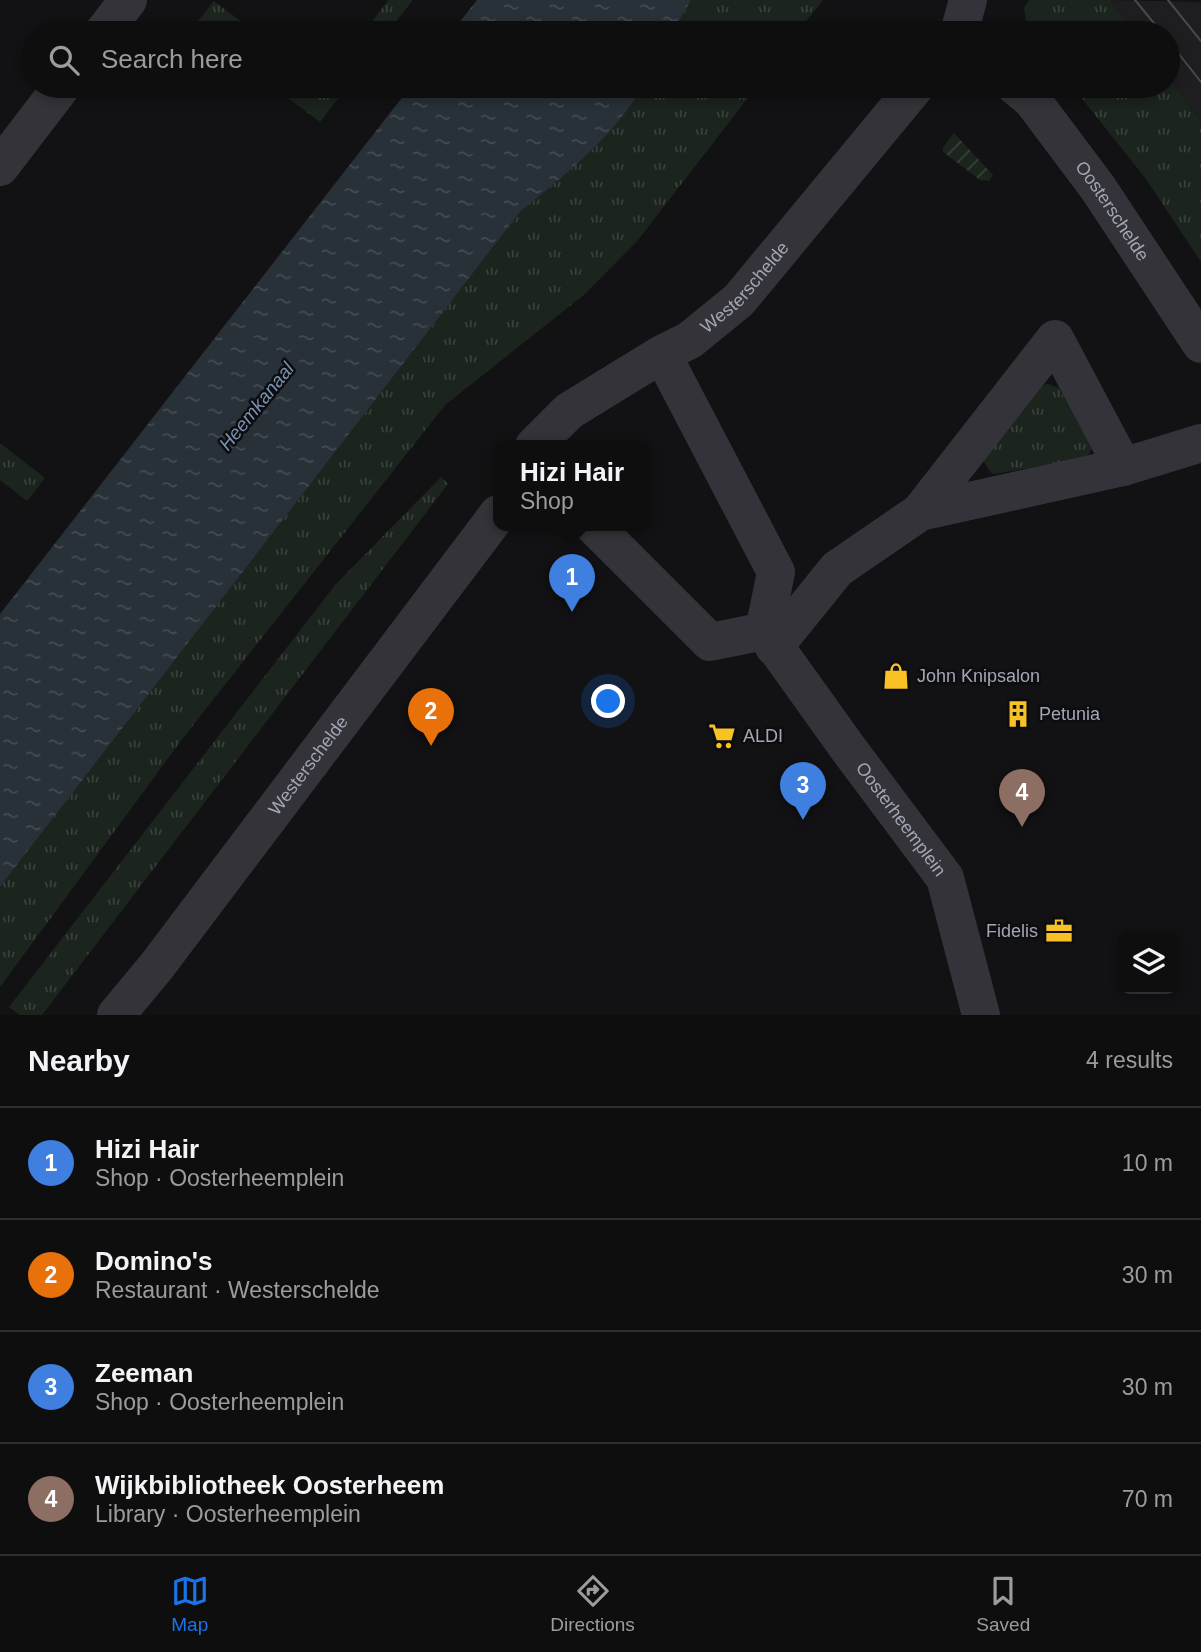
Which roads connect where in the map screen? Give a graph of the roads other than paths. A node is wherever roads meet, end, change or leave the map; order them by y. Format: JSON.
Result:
{"nodes":[{"id":1,"x":128,"y":0,"type":"edge"},
{"id":2,"x":968,"y":0,"type":"edge"},
{"id":3,"x":112,"y":21,"type":"edge"},
{"id":4,"x":962,"y":21,"type":"edge"},
{"id":5,"x":53,"y":98,"type":"edge"},
{"id":6,"x":906,"y":98,"type":"edge"},
{"id":7,"x":1030,"y":98,"type":"edge"},
{"id":8,"x":0,"y":167,"type":"edge"},
{"id":9,"x":1201,"y":344,"type":"edge"},
{"id":10,"x":662,"y":354,"type":"junction"},
{"id":11,"x":540,"y":440,"type":"edge"},
{"id":12,"x":1201,"y":443,"type":"edge"},
{"id":13,"x":1123,"y":467,"type":"junction"},
{"id":14,"x":920,"y":512,"type":"junction"},
{"id":15,"x":493,"y":521,"type":"edge"},
{"id":16,"x":599,"y":531,"type":"edge"},
{"id":17,"x":769,"y":639,"type":"junction"},
{"id":18,"x":116,"y":1015,"type":"edge"},
{"id":19,"x":981,"y":1015,"type":"edge"}],
"edges":[{"from":1,"to":3,"type":"street"},
{"from":2,"to":4,"type":"street"},
{"from":5,"to":8,"type":"street"},
{"from":6,"to":10,"type":"street","name":"Westerschelde"},
{"from":7,"to":9,"type":"street","name":"Oosterschelde"},
{"from":10,"to":11,"type":"street","name":"Westerschelde"},
{"from":10,"to":17,"type":"street"},
{"from":12,"to":13,"type":"street"},
{"from":13,"to":14,"type":"street"},
{"from":13,"to":14,"type":"street"},
{"from":14,"to":17,"type":"street"},
{"from":15,"to":18,"type":"street","name":"Westerschelde"},
{"from":16,"to":17,"type":"street"},
{"from":17,"to":19,"type":"street","name":"Oosterheemplein"}]}
